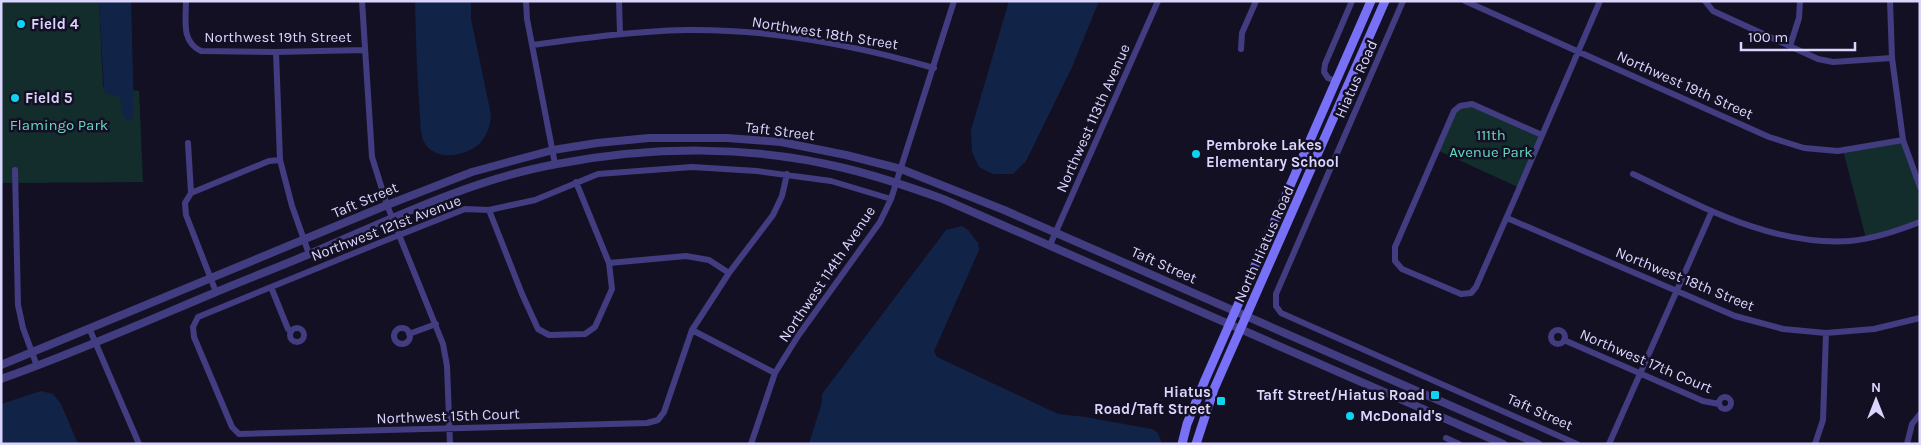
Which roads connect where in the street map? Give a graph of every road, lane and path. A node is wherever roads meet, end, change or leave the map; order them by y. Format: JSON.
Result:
{"nodes":[{"id":1,"x":186,"y":1,"type":"edge"},
{"id":2,"x":362,"y":1,"type":"edge"},
{"id":3,"x":526,"y":1,"type":"edge"},
{"id":4,"x":619,"y":1,"type":"edge"},
{"id":5,"x":954,"y":1,"type":"edge"},
{"id":6,"x":1158,"y":1,"type":"edge"},
{"id":7,"x":1256,"y":1,"type":"edge"},
{"id":8,"x":1352,"y":1,"type":"edge"},
{"id":9,"x":1371,"y":1,"type":"edge"},
{"id":10,"x":1385,"y":1,"type":"edge"},
{"id":11,"x":1404,"y":1,"type":"edge"},
{"id":12,"x":1465,"y":1,"type":"edge"},
{"id":13,"x":1600,"y":1,"type":"edge"},
{"id":14,"x":1705,"y":1,"type":"edge"},
{"id":15,"x":1800,"y":1,"type":"edge"},
{"id":16,"x":1890,"y":1,"type":"edge"},
{"id":17,"x":620,"y":33,"type":"junction"},
{"id":18,"x":533,"y":45,"type":"junction"},
{"id":19,"x":1790,"y":46,"type":"junction"},
{"id":20,"x":1241,"y":49,"type":"dead end"},
{"id":21,"x":364,"y":50,"type":"junction"},
{"id":22,"x":1578,"y":51,"type":"junction"},
{"id":23,"x":276,"y":52,"type":"junction"},
{"id":24,"x":1892,"y":58,"type":"junction"},
{"id":25,"x":934,"y":68,"type":"junction"},
{"id":26,"x":1336,"y":81,"type":"junction"},
{"id":27,"x":1542,"y":135,"type":"junction"},
{"id":28,"x":727,"y":138,"type":"junction"},
{"id":29,"x":1903,"y":140,"type":"junction"},
{"id":30,"x":188,"y":143,"type":"dead end"},
{"id":31,"x":553,"y":150,"type":"junction"},
{"id":32,"x":726,"y":152,"type":"junction"},
{"id":33,"x":280,"y":160,"type":"junction"},
{"id":34,"x":556,"y":164,"type":"junction"},
{"id":35,"x":901,"y":169,"type":"junction"},
{"id":36,"x":15,"y":170,"type":"dead end"},
{"id":37,"x":787,"y":174,"type":"junction"},
{"id":38,"x":1632,"y":174,"type":"dead end"},
{"id":39,"x":576,"y":182,"type":"junction"},
{"id":40,"x":897,"y":182,"type":"junction"},
{"id":41,"x":1920,"y":188,"type":"edge"},
{"id":42,"x":191,"y":193,"type":"junction"},
{"id":43,"x":891,"y":199,"type":"junction"},
{"id":44,"x":387,"y":205,"type":"junction"},
{"id":45,"x":489,"y":210,"type":"junction"},
{"id":46,"x":1712,"y":211,"type":"junction"},
{"id":47,"x":393,"y":218,"type":"junction"},
{"id":48,"x":1507,"y":218,"type":"junction"},
{"id":49,"x":1920,"y":222,"type":"edge"},
{"id":50,"x":1271,"y":229,"type":"junction"},
{"id":51,"x":1056,"y":232,"type":"junction"},
{"id":52,"x":399,"y":234,"type":"junction"},
{"id":53,"x":1283,"y":234,"type":"junction"},
{"id":54,"x":304,"y":241,"type":"junction"},
{"id":55,"x":1050,"y":245,"type":"junction"},
{"id":56,"x":309,"y":254,"type":"junction"},
{"id":57,"x":1111,"y":257,"type":"junction"},
{"id":58,"x":609,"y":264,"type":"junction"},
{"id":59,"x":1105,"y":270,"type":"junction"},
{"id":60,"x":729,"y":273,"type":"junction"},
{"id":61,"x":210,"y":280,"type":"junction"},
{"id":62,"x":271,"y":287,"type":"junction"},
{"id":63,"x":1677,"y":291,"type":"junction"},
{"id":64,"x":216,"y":292,"type":"junction"},
{"id":65,"x":1276,"y":306,"type":"joint"},
{"id":66,"x":1235,"y":311,"type":"junction"},
{"id":67,"x":1247,"y":317,"type":"junction"},
{"id":68,"x":1920,"y":318,"type":"edge"},
{"id":69,"x":1230,"y":323,"type":"junction"},
{"id":70,"x":436,"y":324,"type":"junction"},
{"id":71,"x":1242,"y":329,"type":"junction"},
{"id":72,"x":90,"y":330,"type":"junction"},
{"id":73,"x":692,"y":330,"type":"junction"},
{"id":74,"x":291,"y":332,"type":"dead end"},
{"id":75,"x":1826,"y":332,"type":"junction"},
{"id":76,"x":410,"y":334,"type":"dead end"},
{"id":77,"x":1564,"y":340,"type":"dead end"},
{"id":78,"x":96,"y":343,"type":"junction"},
{"id":79,"x":32,"y":354,"type":"junction"},
{"id":80,"x":1354,"y":364,"type":"junction"},
{"id":81,"x":1,"y":365,"type":"edge"},
{"id":82,"x":37,"y":366,"type":"junction"},
{"id":83,"x":775,"y":373,"type":"junction"},
{"id":84,"x":1640,"y":373,"type":"junction"},
{"id":85,"x":1348,"y":376,"type":"junction"},
{"id":86,"x":1,"y":379,"type":"edge"},
{"id":87,"x":1428,"y":396,"type":"junction"},
{"id":88,"x":1719,"y":404,"type":"dead end"},
{"id":89,"x":1423,"y":409,"type":"junction"},
{"id":90,"x":1919,"y":414,"type":"edge"},
{"id":91,"x":449,"y":428,"type":"junction"},
{"id":92,"x":239,"y":434,"type":"joint"},
{"id":93,"x":1446,"y":438,"type":"dead end"},
{"id":94,"x":139,"y":444,"type":"edge"},
{"id":95,"x":450,"y":444,"type":"edge"},
{"id":96,"x":751,"y":444,"type":"edge"},
{"id":97,"x":1182,"y":444,"type":"edge"},
{"id":98,"x":1196,"y":444,"type":"edge"},
{"id":99,"x":1459,"y":444,"type":"edge"},
{"id":100,"x":1502,"y":444,"type":"edge"},
{"id":101,"x":1538,"y":444,"type":"edge"},
{"id":102,"x":1577,"y":444,"type":"edge"},
{"id":103,"x":1610,"y":444,"type":"edge"},
{"id":104,"x":1815,"y":444,"type":"edge"},
{"id":105,"x":1907,"y":444,"type":"edge"}],
"edges":[{"from":1,"to":23,"type":"street","name":"Northwest 19th Street"},
{"from":2,"to":21,"type":"street"},
{"from":3,"to":18,"type":"street"},
{"from":4,"to":17,"type":"street"},
{"from":5,"to":25,"type":"street","name":"Northwest 114th Avenue"},
{"from":6,"to":51,"type":"street","name":"Northwest 113th Avenue"},
{"from":7,"to":20,"type":"street"},
{"from":8,"to":26,"type":"street"},
{"from":9,"to":26,"type":"main road","name":"North Hiatus Road"},
{"from":10,"to":53,"type":"main road","name":"North Hiatus Road"},
{"from":11,"to":65,"type":"street","name":"Hiatus Road"},
{"from":12,"to":22,"type":"street","name":"Northwest 19th Street"},
{"from":13,"to":22,"type":"street"},
{"from":14,"to":19,"type":"street"},
{"from":15,"to":19,"type":"street"},
{"from":16,"to":24,"type":"street"},
{"from":17,"to":18,"type":"street","name":"Northwest 18th Street"},
{"from":17,"to":25,"type":"street","name":"Northwest 18th Street"},
{"from":18,"to":31,"type":"street"},
{"from":19,"to":24,"type":"street"},
{"from":21,"to":23,"type":"street","name":"Northwest 19th Street"},
{"from":21,"to":44,"type":"street"},
{"from":22,"to":27,"type":"street"},
{"from":22,"to":29,"type":"street","name":"Northwest 19th Street"},
{"from":23,"to":33,"type":"street"},
{"from":24,"to":29,"type":"street"},
{"from":25,"to":35,"type":"street","name":"Northwest 114th Avenue"},
{"from":26,"to":50,"type":"main road","name":"North Hiatus Road"},
{"from":27,"to":48,"type":"street"},
{"from":27,"to":48,"type":"street"},
{"from":28,"to":31,"type":"street","name":"Taft Street"},
{"from":28,"to":32,"type":"street"},
{"from":28,"to":35,"type":"street","name":"Taft Street"},
{"from":29,"to":41,"type":"street"},
{"from":30,"to":42,"type":"street"},
{"from":31,"to":34,"type":"street"},
{"from":31,"to":44,"type":"street","name":"Taft Street"},
{"from":32,"to":34,"type":"street","name":"Taft Street"},
{"from":32,"to":40,"type":"street","name":"Taft Street"},
{"from":33,"to":42,"type":"street"},
{"from":33,"to":54,"type":"street"},
{"from":34,"to":47,"type":"street","name":"Taft Street"},
{"from":35,"to":40,"type":"street","name":"Northwest 114th Avenue"},
{"from":35,"to":51,"type":"street","name":"Taft Street"},
{"from":36,"to":79,"type":"street"},
{"from":37,"to":39,"type":"street","name":"Northwest 121st Avenue"},
{"from":37,"to":43,"type":"street","name":"Northwest 121st Avenue"},
{"from":37,"to":60,"type":"street"},
{"from":38,"to":46,"type":"street"},
{"from":39,"to":45,"type":"street","name":"Northwest 121st Avenue"},
{"from":39,"to":58,"type":"street"},
{"from":40,"to":43,"type":"street","name":"Northwest 114th Avenue"},
{"from":40,"to":55,"type":"street","name":"Taft Street"},
{"from":42,"to":61,"type":"street"},
{"from":43,"to":83,"type":"street","name":"Northwest 114th Avenue"},
{"from":44,"to":47,"type":"street"},
{"from":44,"to":54,"type":"street","name":"Taft Street"},
{"from":45,"to":52,"type":"street","name":"Northwest 121st Avenue"},
{"from":45,"to":58,"type":"street"},
{"from":46,"to":49,"type":"street"},
{"from":46,"to":63,"type":"street"},
{"from":47,"to":52,"type":"street"},
{"from":47,"to":56,"type":"street","name":"Taft Street"},
{"from":48,"to":63,"type":"street","name":"Northwest 18th Street"},
{"from":50,"to":53,"type":"main road"},
{"from":50,"to":66,"type":"main road","name":"North Hiatus Road"},
{"from":51,"to":55,"type":"street","name":"Northwest 113th Avenue"},
{"from":51,"to":57,"type":"street","name":"Taft Street"},
{"from":52,"to":62,"type":"street","name":"Northwest 121st Avenue"},
{"from":52,"to":70,"type":"street"},
{"from":53,"to":67,"type":"main road","name":"North Hiatus Road"},
{"from":54,"to":56,"type":"street"},
{"from":54,"to":61,"type":"street","name":"Taft Street"},
{"from":55,"to":59,"type":"street","name":"Taft Street"},
{"from":56,"to":64,"type":"street","name":"Taft Street"},
{"from":57,"to":59,"type":"street"},
{"from":57,"to":66,"type":"street","name":"Taft Street"},
{"from":58,"to":60,"type":"street"},
{"from":59,"to":69,"type":"street","name":"Taft Street"},
{"from":60,"to":73,"type":"street"},
{"from":61,"to":64,"type":"street"},
{"from":61,"to":72,"type":"street","name":"Taft Street"},
{"from":62,"to":74,"type":"street"},
{"from":62,"to":92,"type":"street","name":"Northwest 121st Avenue"},
{"from":63,"to":75,"type":"street","name":"Northwest 18th Street"},
{"from":63,"to":84,"type":"street"},
{"from":64,"to":78,"type":"street","name":"Taft Street"},
{"from":65,"to":102,"type":"street","name":"Taft Street"},
{"from":66,"to":67,"type":"street","name":"Taft Street"},
{"from":66,"to":69,"type":"main road","name":"North Hiatus Road"},
{"from":67,"to":71,"type":"main road","name":"North Hiatus Road"},
{"from":67,"to":80,"type":"street","name":"Taft Street"},
{"from":68,"to":75,"type":"street","name":"Northwest 18th Street"},
{"from":69,"to":71,"type":"street","name":"Taft Street"},
{"from":69,"to":97,"type":"main road","name":"North Hiatus Road"},
{"from":70,"to":76,"type":"street"},
{"from":70,"to":91,"type":"street"},
{"from":71,"to":85,"type":"street","name":"Taft Street"},
{"from":71,"to":98,"type":"main road","name":"North Hiatus Road"},
{"from":72,"to":78,"type":"street"},
{"from":72,"to":79,"type":"street","name":"Taft Street"},
{"from":73,"to":83,"type":"street"},
{"from":73,"to":91,"type":"street","name":"Northwest 15th Court"},
{"from":75,"to":104,"type":"street"},
{"from":77,"to":84,"type":"street","name":"Northwest 17th Court"},
{"from":78,"to":82,"type":"street","name":"Taft Street"},
{"from":78,"to":94,"type":"street"},
{"from":79,"to":81,"type":"street","name":"Taft Street"},
{"from":79,"to":82,"type":"street"},
{"from":80,"to":85,"type":"street"},
{"from":80,"to":87,"type":"street","name":"Taft Street"},
{"from":82,"to":86,"type":"street","name":"Taft Street"},
{"from":83,"to":96,"type":"street","name":"Northwest 114th Avenue"},
{"from":84,"to":88,"type":"street","name":"Northwest 17th Court"},
{"from":84,"to":103,"type":"street"},
{"from":85,"to":89,"type":"street","name":"Taft Street"},
{"from":87,"to":89,"type":"street"},
{"from":87,"to":101,"type":"street","name":"Taft Street"},
{"from":89,"to":100,"type":"street","name":"Taft Street"},
{"from":90,"to":105,"type":"street"},
{"from":91,"to":92,"type":"street","name":"Northwest 15th Court"},
{"from":91,"to":95,"type":"street"},
{"from":93,"to":99,"type":"street"}]}
